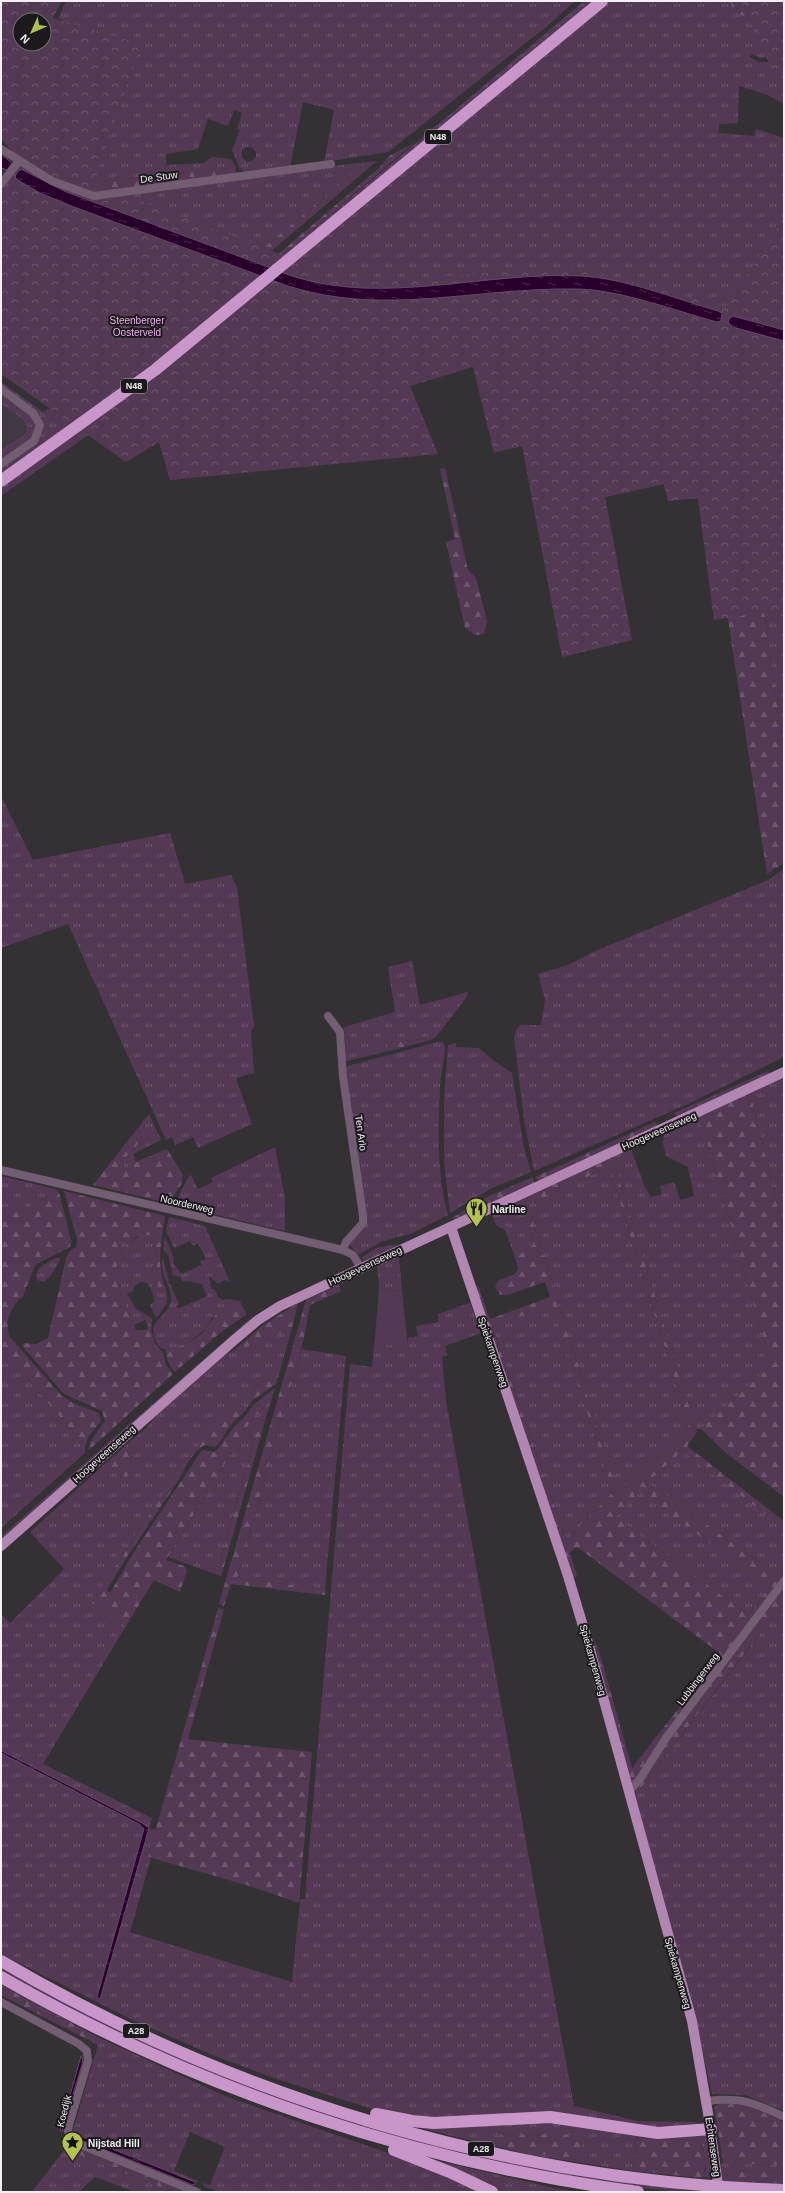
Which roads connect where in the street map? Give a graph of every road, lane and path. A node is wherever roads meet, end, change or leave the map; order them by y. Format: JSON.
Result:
{"nodes":[{"id":1,"x":602,"y":1,"type":"edge"},
{"id":2,"x":1,"y":149,"type":"edge"},
{"id":3,"x":19,"y":162,"type":"junction"},
{"id":4,"x":331,"y":164,"type":"dead end"},
{"id":5,"x":1,"y":184,"type":"edge"},
{"id":6,"x":1,"y":389,"type":"edge"},
{"id":7,"x":1,"y":464,"type":"edge"},
{"id":8,"x":1,"y":481,"type":"edge"},
{"id":9,"x":328,"y":1016,"type":"dead end"},
{"id":10,"x":784,"y":1072,"type":"edge"},
{"id":11,"x":1,"y":1170,"type":"edge"},
{"id":12,"x":451,"y":1227,"type":"junction"},
{"id":13,"x":343,"y":1250,"type":"junction"},
{"id":14,"x":362,"y":1268,"type":"junction"},
{"id":15,"x":1,"y":1546,"type":"edge"},
{"id":16,"x":784,"y":1580,"type":"edge"},
{"id":17,"x":629,"y":1791,"type":"junction"},
{"id":18,"x":1,"y":1961,"type":"edge"},
{"id":19,"x":1,"y":1977,"type":"edge"},
{"id":20,"x":1,"y":2002,"type":"edge"},
{"id":21,"x":265,"y":2085,"type":"junction"},
{"id":22,"x":706,"y":2101,"type":"junction"},
{"id":23,"x":784,"y":2117,"type":"edge"},
{"id":24,"x":340,"y":2126,"type":"junction"},
{"id":25,"x":711,"y":2129,"type":"junction"},
{"id":26,"x":784,"y":2190,"type":"edge"},
{"id":27,"x":197,"y":2192,"type":"edge"},
{"id":28,"x":492,"y":2192,"type":"edge"},
{"id":29,"x":638,"y":2192,"type":"edge"},
{"id":30,"x":719,"y":2192,"type":"edge"}],
"edges":[{"from":1,"to":8,"type":"highway","number":"N48"},
{"from":2,"to":3,"type":"street","name":"De Stuw"},
{"from":3,"to":4,"type":"street","name":"De Stuw"},
{"from":3,"to":5,"type":"street"},
{"from":6,"to":7,"type":"street"},
{"from":9,"to":13,"type":"street","name":"Ten Arlo"},
{"from":10,"to":12,"type":"main road","name":"Hoogeveenseweg"},
{"from":11,"to":13,"type":"street","name":"Noorderweg"},
{"from":12,"to":14,"type":"main road","name":"Hoogeveenseweg"},
{"from":12,"to":17,"type":"main road","name":"Spiekampenweg"},
{"from":13,"to":14,"type":"street","name":"Noorderweg"},
{"from":14,"to":15,"type":"main road","name":"Hoogeveenseweg"},
{"from":16,"to":17,"type":"street","name":"Lubbingerweg"},
{"from":17,"to":22,"type":"main road","name":"Spiekampenweg"},
{"from":18,"to":21,"type":"highway","number":"A28"},
{"from":19,"to":24,"type":"highway","number":"A28"},
{"from":20,"to":27,"type":"street","name":"Koedijk"},
{"from":21,"to":25,"type":"highway","number":"A28"},
{"from":21,"to":26,"type":"highway","number":"A28"},
{"from":22,"to":23,"type":"street"},
{"from":22,"to":25,"type":"main road","name":"Echtenseweg"},
{"from":24,"to":28,"type":"highway","number":"A28"},
{"from":24,"to":29,"type":"highway","number":"A28"},
{"from":25,"to":30,"type":"main road","name":"Echtenseweg"}]}
